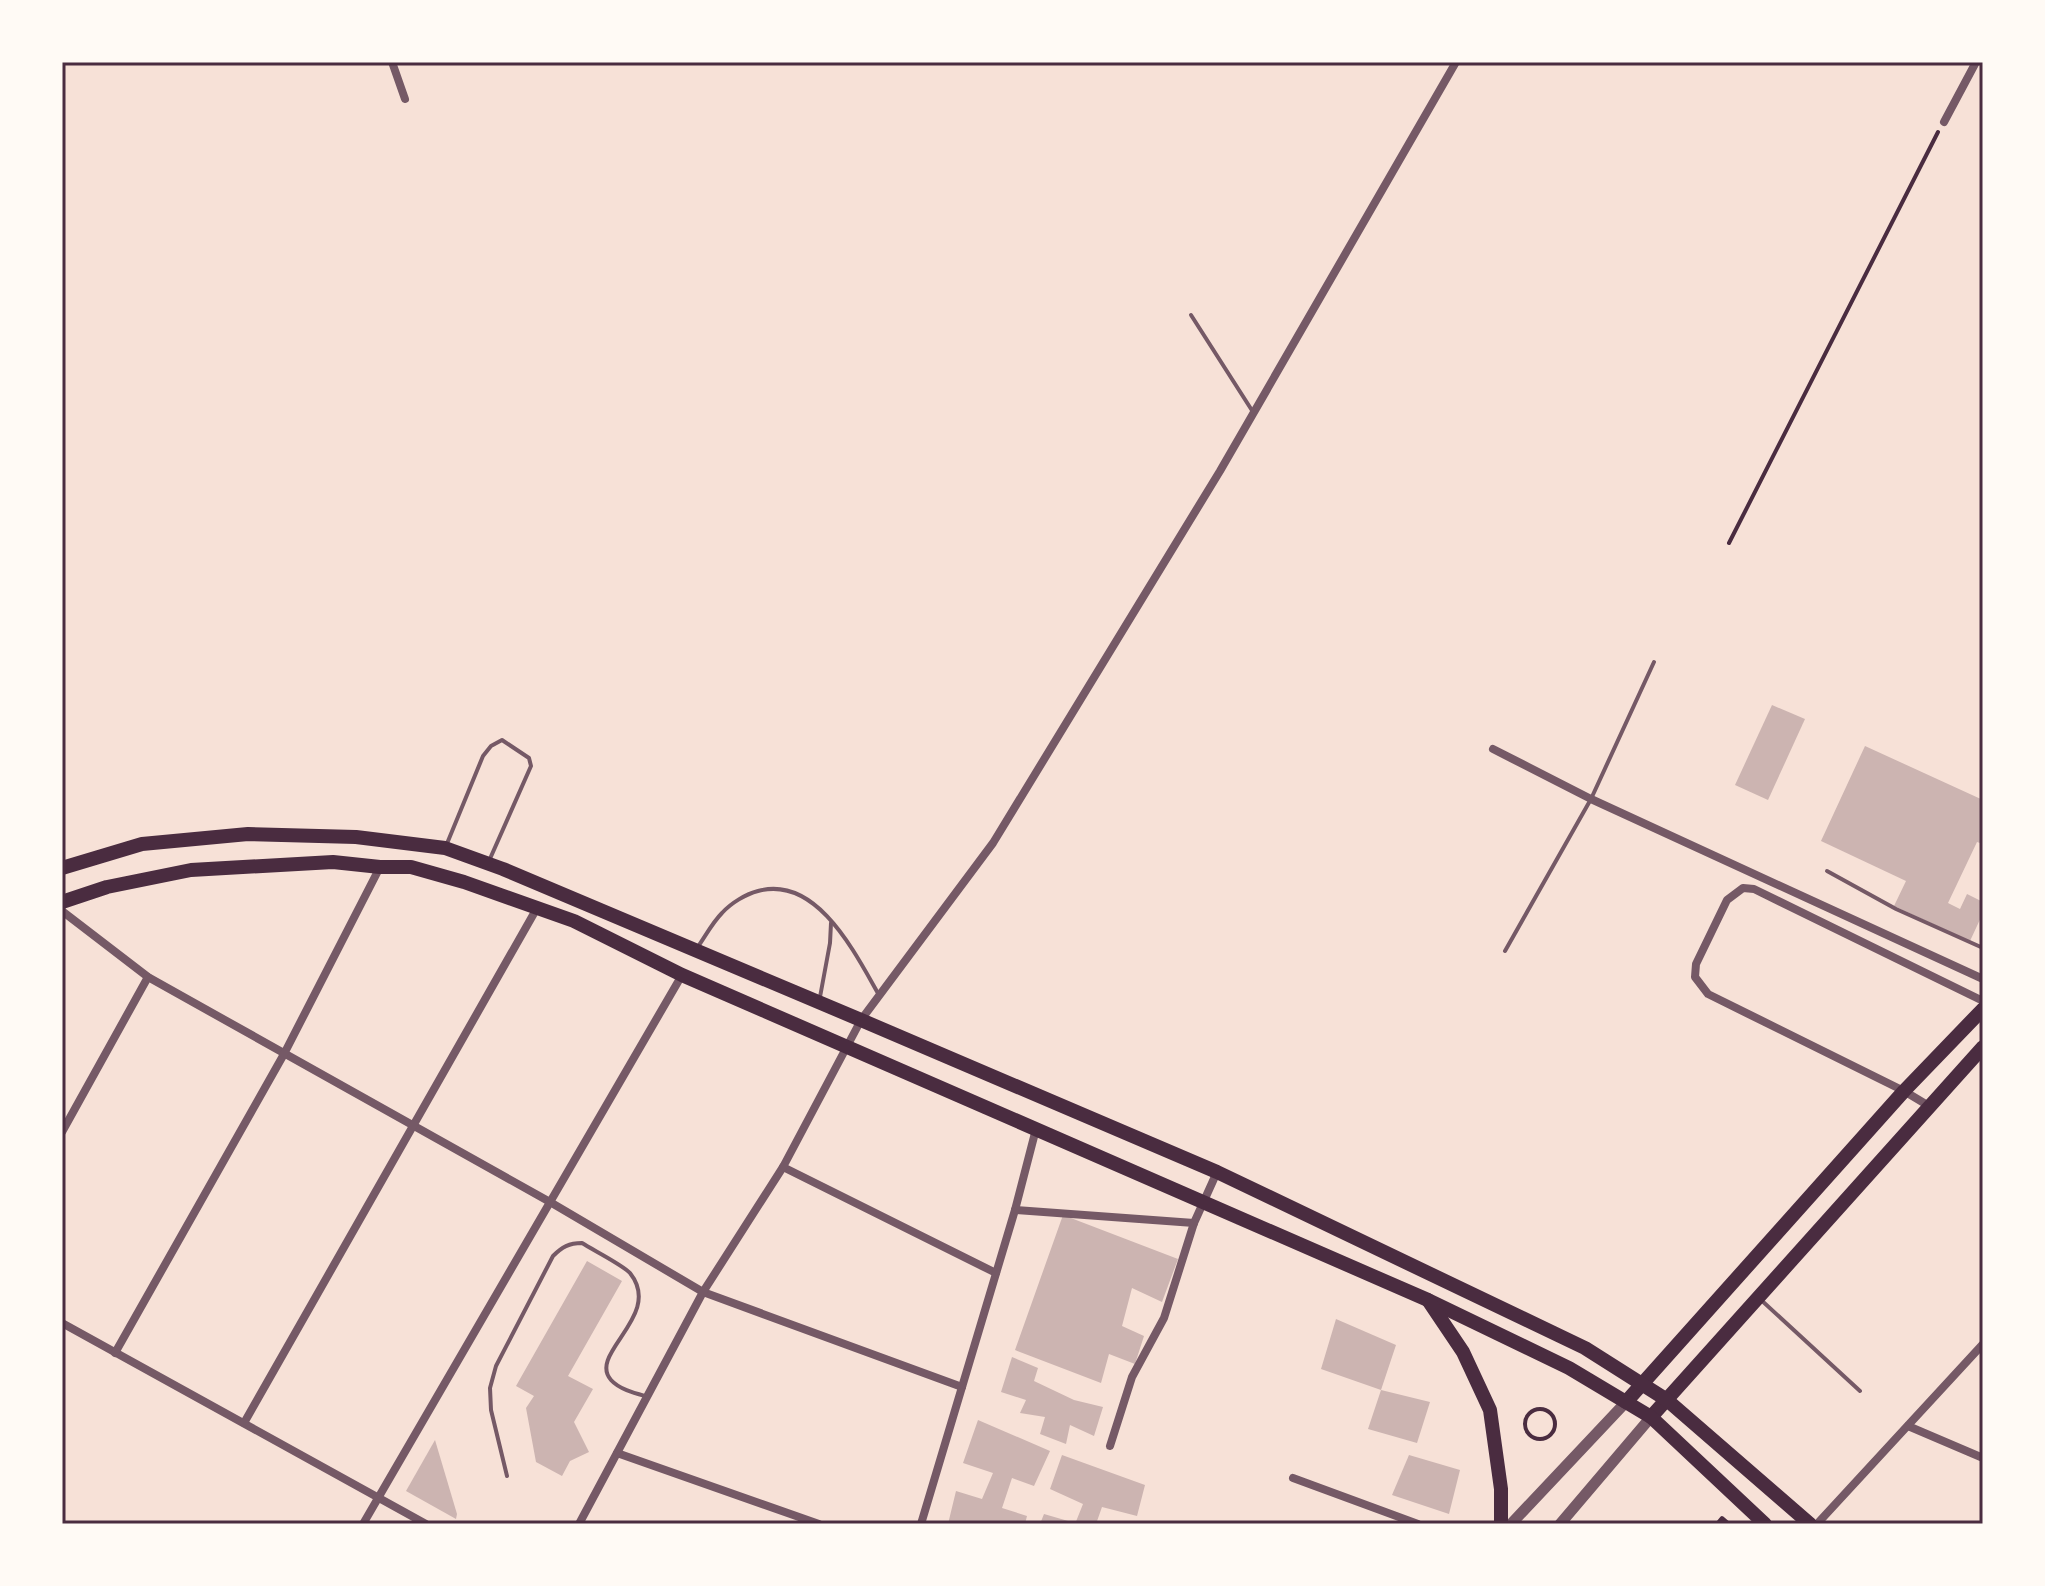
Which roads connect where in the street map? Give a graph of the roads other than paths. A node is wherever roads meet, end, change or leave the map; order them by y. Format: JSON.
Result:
{"nodes":[{"id":1,"x":392,"y":62,"type":"edge"},
{"id":2,"x":1456,"y":62,"type":"edge"},
{"id":3,"x":1976,"y":62,"type":"edge"},
{"id":4,"x":405,"y":99,"type":"dead end"},
{"id":5,"x":1944,"y":122,"type":"road end"},
{"id":6,"x":1191,"y":315,"type":"dead end"},
{"id":7,"x":1253,"y":412,"type":"junction"},
{"id":8,"x":1654,"y":662,"type":"dead end"},
{"id":9,"x":1493,"y":749,"type":"dead end"},
{"id":10,"x":1591,"y":799,"type":"junction"},
{"id":11,"x":445,"y":848,"type":"junction"},
{"id":12,"x":487,"y":864,"type":"junction"},
{"id":13,"x":380,"y":867,"type":"junction"},
{"id":14,"x":62,"y":868,"type":"edge"},
{"id":15,"x":1827,"y":871,"type":"dead end"},
{"id":16,"x":62,"y":902,"type":"edge"},
{"id":17,"x":537,"y":908,"type":"junction"},
{"id":18,"x":62,"y":911,"type":"edge"},
{"id":19,"x":831,"y":920,"type":"junction"},
{"id":20,"x":1983,"y":948,"type":"edge"},
{"id":21,"x":696,"y":950,"type":"junction"},
{"id":22,"x":1505,"y":951,"type":"dead end"},
{"id":23,"x":682,"y":975,"type":"junction"},
{"id":24,"x":148,"y":977,"type":"junction"},
{"id":25,"x":1983,"y":979,"type":"edge"},
{"id":26,"x":879,"y":995,"type":"junction"},
{"id":27,"x":1983,"y":1001,"type":"edge"},
{"id":28,"x":819,"y":1002,"type":"junction"},
{"id":29,"x":1983,"y":1009,"type":"edge"},
{"id":30,"x":861,"y":1020,"type":"junction"},
{"id":31,"x":847,"y":1046,"type":"junction"},
{"id":32,"x":1983,"y":1047,"type":"edge"},
{"id":33,"x":284,"y":1054,"type":"junction"},
{"id":34,"x":1904,"y":1091,"type":"junction"},
{"id":35,"x":1929,"y":1106,"type":"junction"},
{"id":36,"x":414,"y":1127,"type":"junction"},
{"id":37,"x":1036,"y":1129,"type":"junction"},
{"id":38,"x":62,"y":1132,"type":"edge"},
{"id":39,"x":783,"y":1167,"type":"junction"},
{"id":40,"x":1217,"y":1172,"type":"junction"},
{"id":41,"x":550,"y":1202,"type":"junction"},
{"id":42,"x":1203,"y":1202,"type":"junction"},
{"id":43,"x":1015,"y":1210,"type":"junction"},
{"id":44,"x":1194,"y":1223,"type":"junction"},
{"id":45,"x":996,"y":1273,"type":"junction"},
{"id":46,"x":703,"y":1292,"type":"junction"},
{"id":47,"x":1758,"y":1297,"type":"junction"},
{"id":48,"x":1428,"y":1300,"type":"junction"},
{"id":49,"x":62,"y":1323,"type":"edge"},
{"id":50,"x":1983,"y":1344,"type":"edge"},
{"id":51,"x":115,"y":1353,"type":"junction"},
{"id":52,"x":1642,"y":1385,"type":"junction"},
{"id":53,"x":962,"y":1387,"type":"junction"},
{"id":54,"x":1860,"y":1391,"type":"dead end"},
{"id":55,"x":647,"y":1397,"type":"junction"},
{"id":56,"x":1667,"y":1400,"type":"junction"},
{"id":57,"x":1626,"y":1402,"type":"junction"},
{"id":58,"x":1651,"y":1417,"type":"junction"},
{"id":59,"x":244,"y":1423,"type":"junction"},
{"id":60,"x":1908,"y":1426,"type":"junction"},
{"id":61,"x":1110,"y":1446,"type":"dead end"},
{"id":62,"x":617,"y":1453,"type":"junction"},
{"id":63,"x":1983,"y":1458,"type":"edge"},
{"id":64,"x":507,"y":1476,"type":"dead end"},
{"id":65,"x":1293,"y":1478,"type":"dead end"},
{"id":66,"x":378,"y":1497,"type":"junction"},
{"id":67,"x":1564,"y":1522,"type":"edge"},
{"id":68,"x":363,"y":1524,"type":"edge"},
{"id":69,"x":426,"y":1524,"type":"edge"},
{"id":70,"x":579,"y":1524,"type":"edge"},
{"id":71,"x":819,"y":1524,"type":"edge"},
{"id":72,"x":921,"y":1524,"type":"edge"},
{"id":73,"x":1418,"y":1524,"type":"edge"},
{"id":74,"x":1501,"y":1524,"type":"edge"},
{"id":75,"x":1511,"y":1524,"type":"edge"},
{"id":76,"x":1765,"y":1524,"type":"edge"},
{"id":77,"x":1810,"y":1524,"type":"edge"},
{"id":78,"x":1817,"y":1524,"type":"edge"}],
"edges":[{"from":1,"to":4,"type":"street"},
{"from":2,"to":7,"type":"street"},
{"from":3,"to":5,"type":"street"},
{"from":6,"to":7,"type":"lane"},
{"from":7,"to":26,"type":"street"},
{"from":8,"to":10,"type":"lane"},
{"from":9,"to":10,"type":"street"},
{"from":10,"to":22,"type":"lane"},
{"from":10,"to":25,"type":"street"},
{"from":11,"to":12,"type":"main road"},
{"from":11,"to":12,"type":"lane"},
{"from":11,"to":14,"type":"main road"},
{"from":12,"to":21,"type":"main road"},
{"from":13,"to":16,"type":"main road"},
{"from":13,"to":17,"type":"main road"},
{"from":13,"to":33,"type":"street"},
{"from":15,"to":20,"type":"lane"},
{"from":17,"to":23,"type":"main road"},
{"from":17,"to":36,"type":"street"},
{"from":18,"to":24,"type":"street"},
{"from":19,"to":21,"type":"lane"},
{"from":19,"to":26,"type":"lane"},
{"from":19,"to":28,"type":"lane"},
{"from":21,"to":28,"type":"main road"},
{"from":23,"to":31,"type":"main road"},
{"from":23,"to":41,"type":"street"},
{"from":24,"to":33,"type":"street"},
{"from":24,"to":38,"type":"street"},
{"from":26,"to":30,"type":"street"},
{"from":27,"to":34,"type":"street"},
{"from":28,"to":30,"type":"main road"},
{"from":29,"to":34,"type":"main road"},
{"from":30,"to":31,"type":"street"},
{"from":30,"to":40,"type":"main road"},
{"from":31,"to":37,"type":"main road"},
{"from":31,"to":39,"type":"street"},
{"from":32,"to":35,"type":"main road"},
{"from":33,"to":36,"type":"street"},
{"from":33,"to":51,"type":"street"},
{"from":34,"to":35,"type":"street"},
{"from":34,"to":52,"type":"main road"},
{"from":35,"to":47,"type":"main road"},
{"from":36,"to":41,"type":"street"},
{"from":36,"to":59,"type":"street"},
{"from":37,"to":42,"type":"main road"},
{"from":37,"to":43,"type":"street"},
{"from":39,"to":45,"type":"street"},
{"from":39,"to":46,"type":"street"},
{"from":40,"to":42,"type":"street"},
{"from":40,"to":52,"type":"main road"},
{"from":41,"to":46,"type":"street"},
{"from":41,"to":66,"type":"street"},
{"from":42,"to":44,"type":"street"},
{"from":42,"to":48,"type":"main road"},
{"from":43,"to":44,"type":"street"},
{"from":43,"to":45,"type":"street"},
{"from":44,"to":61,"type":"street"},
{"from":45,"to":53,"type":"street"},
{"from":46,"to":53,"type":"street"},
{"from":46,"to":55,"type":"street"},
{"from":47,"to":54,"type":"lane"},
{"from":47,"to":56,"type":"main road"},
{"from":48,"to":57,"type":"main road"},
{"from":48,"to":74,"type":"main road"},
{"from":49,"to":51,"type":"street"},
{"from":50,"to":60,"type":"street"},
{"from":51,"to":59,"type":"street"},
{"from":52,"to":56,"type":"main road"},
{"from":52,"to":57,"type":"main road"},
{"from":53,"to":72,"type":"street"},
{"from":55,"to":62,"type":"street"},
{"from":55,"to":64,"type":"lane"},
{"from":56,"to":58,"type":"main road"},
{"from":56,"to":77,"type":"main road"},
{"from":57,"to":58,"type":"main road"},
{"from":57,"to":75,"type":"street"},
{"from":58,"to":67,"type":"street"},
{"from":58,"to":76,"type":"main road"},
{"from":59,"to":66,"type":"street"},
{"from":60,"to":63,"type":"street"},
{"from":60,"to":78,"type":"street"},
{"from":62,"to":70,"type":"street"},
{"from":62,"to":71,"type":"street"},
{"from":65,"to":73,"type":"street"},
{"from":66,"to":68,"type":"street"},
{"from":66,"to":69,"type":"street"}]}
